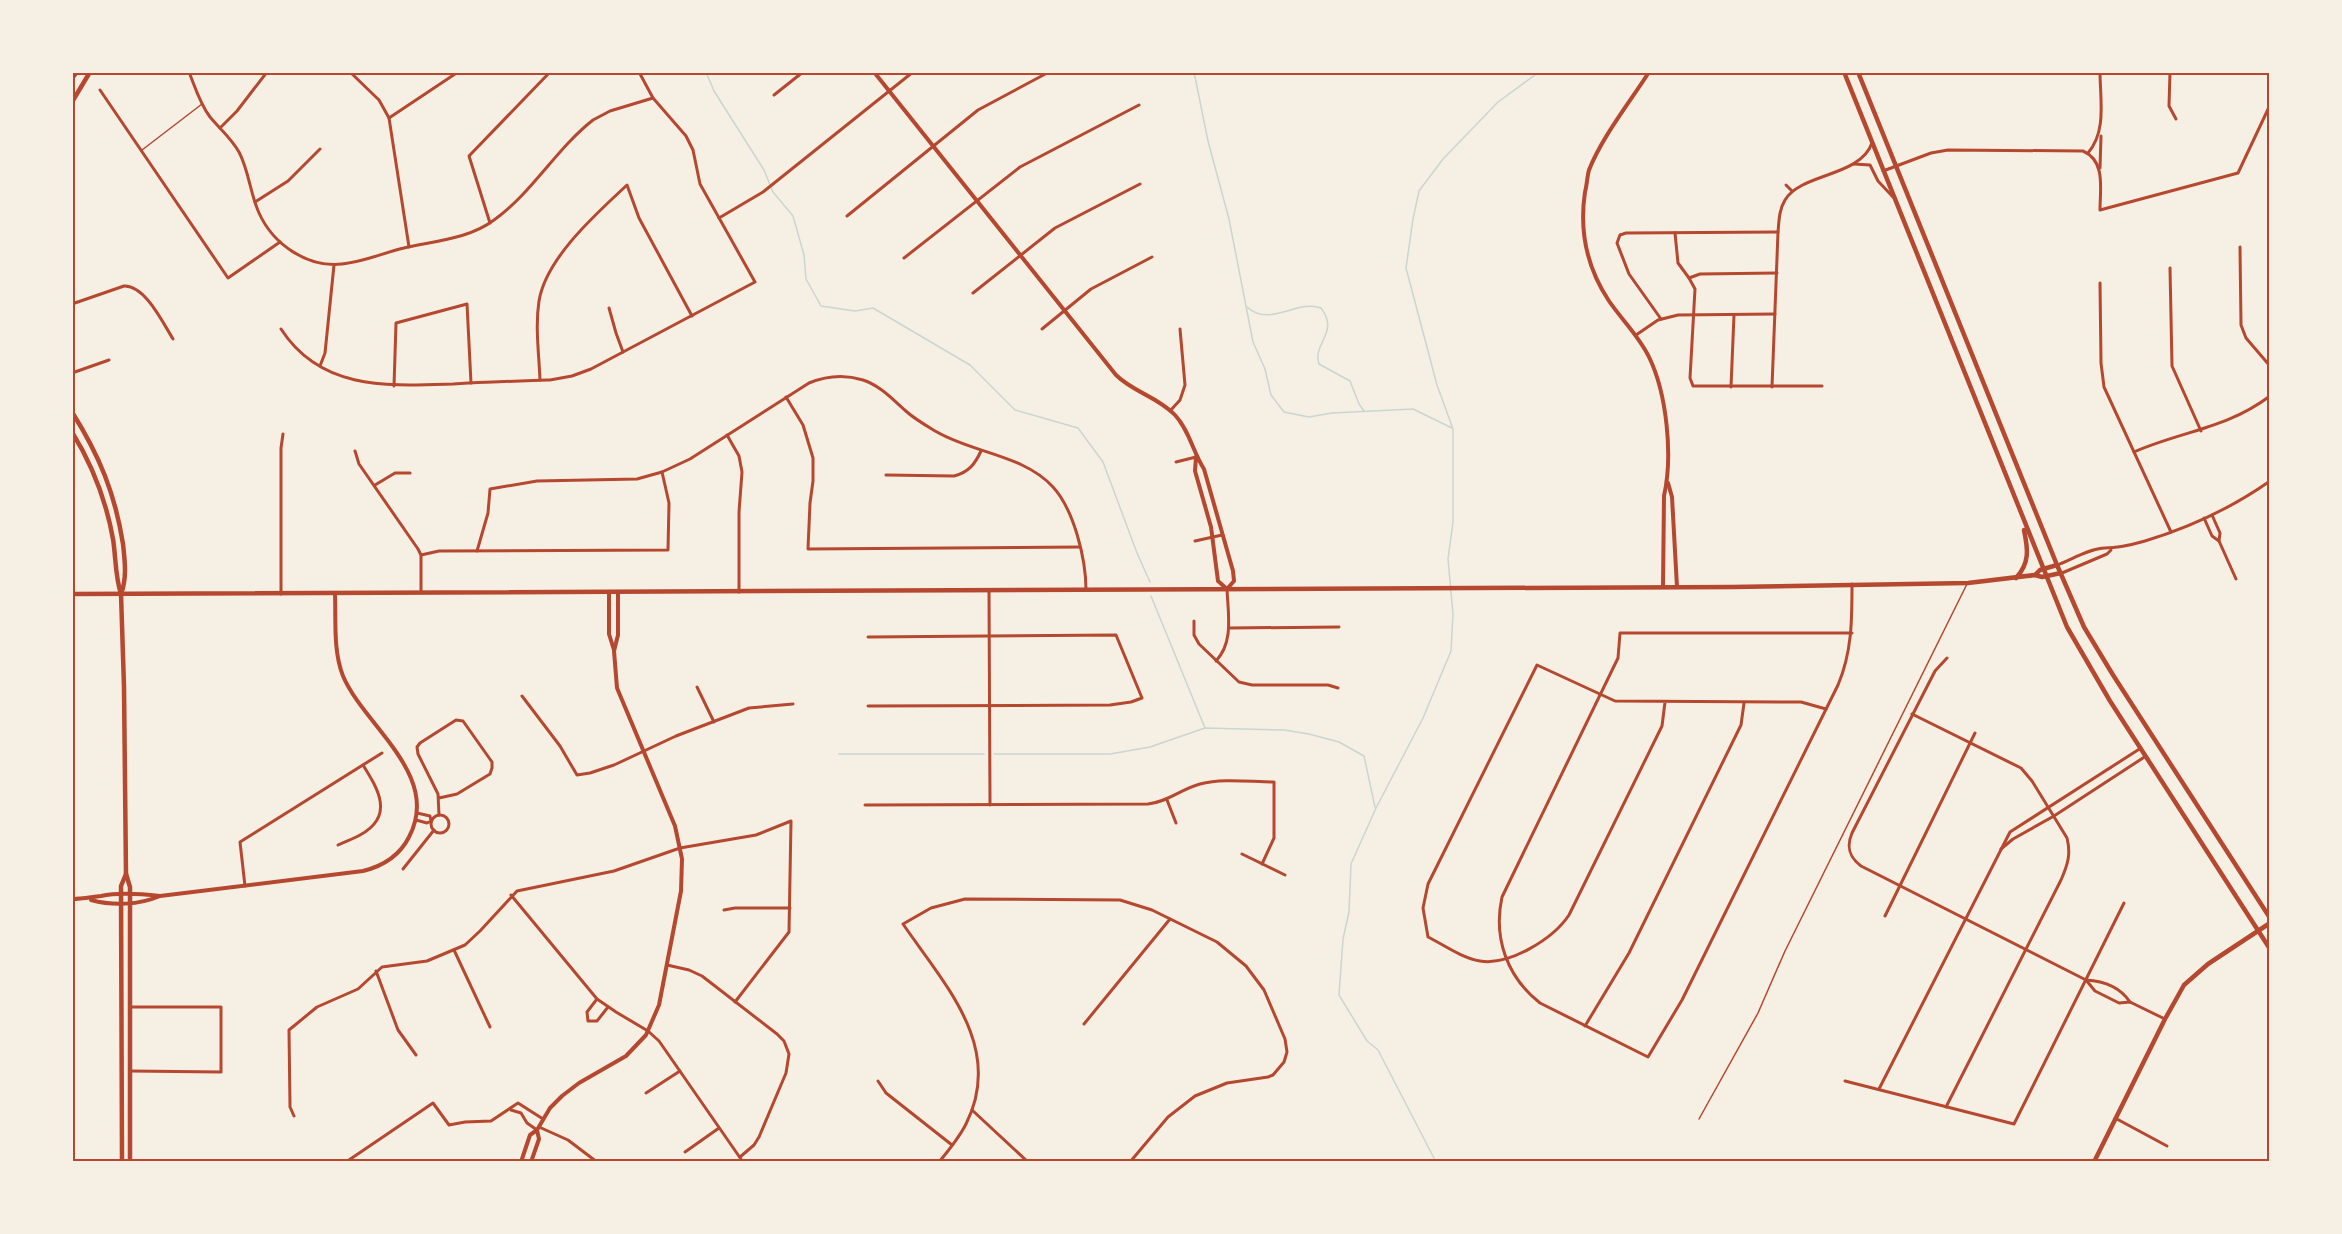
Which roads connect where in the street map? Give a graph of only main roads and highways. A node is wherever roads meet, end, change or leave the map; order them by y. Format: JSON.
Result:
{"nodes":[{"id":1,"x":77,"y":72,"type":"edge"},
{"id":2,"x":90,"y":72,"type":"edge"},
{"id":3,"x":1844,"y":72,"type":"edge"},
{"id":4,"x":1858,"y":72,"type":"edge"},
{"id":5,"x":72,"y":78,"type":"edge"},
{"id":6,"x":72,"y":102,"type":"edge"},
{"id":7,"x":72,"y":412,"type":"edge"},
{"id":8,"x":72,"y":432,"type":"edge"},
{"id":9,"x":2022,"y":519,"type":"junction"},
{"id":10,"x":2057,"y":565,"type":"junction"},
{"id":11,"x":2043,"y":569,"type":"junction"},
{"id":12,"x":2061,"y":573,"type":"junction"},
{"id":13,"x":2034,"y":575,"type":"junction"},
{"id":14,"x":2046,"y":576,"type":"junction"},
{"id":15,"x":2016,"y":578,"type":"junction"},
{"id":16,"x":72,"y":594,"type":"edge"},
{"id":17,"x":121,"y":594,"type":"junction"},
{"id":18,"x":126,"y":874,"type":"junction"},
{"id":19,"x":2270,"y":918,"type":"edge"},
{"id":20,"x":2270,"y":923,"type":"edge"},
{"id":21,"x":2258,"y":931,"type":"junction"},
{"id":22,"x":2270,"y":949,"type":"edge"},
{"id":23,"x":122,"y":1162,"type":"edge"},
{"id":24,"x":130,"y":1162,"type":"edge"},
{"id":25,"x":2094,"y":1162,"type":"edge"}],
"edges":[{"from":1,"to":5,"type":"main road"},
{"from":2,"to":6,"type":"main road"},
{"from":3,"to":9,"type":"main road"},
{"from":4,"to":10,"type":"main road"},
{"from":7,"to":17,"type":"main road"},
{"from":8,"to":17,"type":"main road"},
{"from":9,"to":11,"type":"main road"},
{"from":9,"to":15,"type":"main road"},
{"from":10,"to":11,"type":"main road"},
{"from":10,"to":12,"type":"main road"},
{"from":11,"to":13,"type":"main road"},
{"from":11,"to":14,"type":"main road"},
{"from":12,"to":14,"type":"main road"},
{"from":12,"to":19,"type":"main road"},
{"from":13,"to":14,"type":"main road"},
{"from":13,"to":15,"type":"main road"},
{"from":14,"to":21,"type":"main road"},
{"from":15,"to":17,"type":"main road"},
{"from":16,"to":17,"type":"main road"},
{"from":17,"to":18,"type":"main road"},
{"from":18,"to":23,"type":"main road"},
{"from":18,"to":24,"type":"main road"},
{"from":20,"to":21,"type":"main road"},
{"from":21,"to":22,"type":"main road"},
{"from":21,"to":25,"type":"main road"}]}
